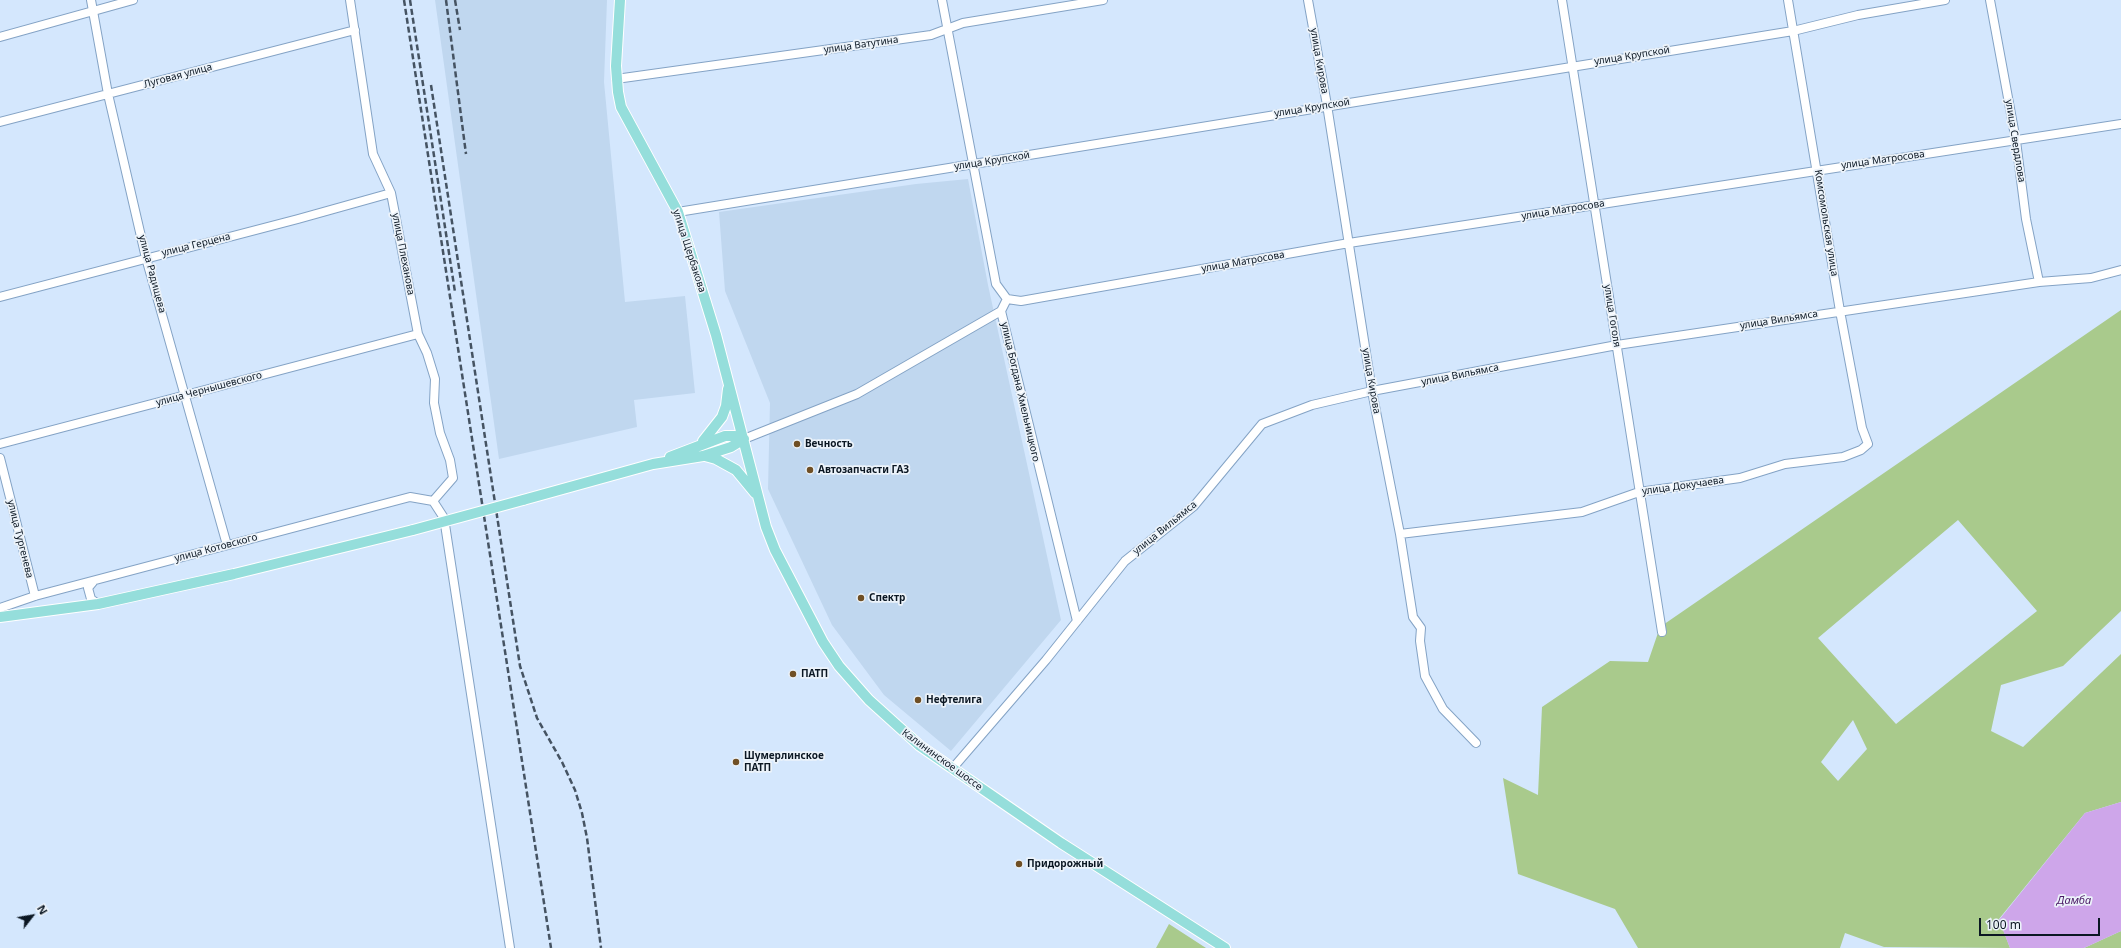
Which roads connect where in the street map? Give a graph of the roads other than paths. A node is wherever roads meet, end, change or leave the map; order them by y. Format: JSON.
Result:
{"nodes":[{"id":1,"x":91,"y":0,"type":"edge"},
{"id":2,"x":133,"y":0,"type":"edge"},
{"id":3,"x":350,"y":0,"type":"edge"},
{"id":4,"x":620,"y":0,"type":"edge"},
{"id":5,"x":942,"y":0,"type":"edge"},
{"id":6,"x":1103,"y":0,"type":"edge"},
{"id":7,"x":1308,"y":0,"type":"edge"},
{"id":8,"x":1562,"y":0,"type":"edge"},
{"id":9,"x":1788,"y":0,"type":"edge"},
{"id":10,"x":1945,"y":0,"type":"edge"},
{"id":11,"x":1990,"y":0,"type":"edge"},
{"id":12,"x":93,"y":11,"type":"junction"},
{"id":13,"x":947,"y":29,"type":"junction"},
{"id":14,"x":355,"y":30,"type":"junction"},
{"id":15,"x":1793,"y":31,"type":"junction"},
{"id":16,"x":0,"y":37,"type":"edge"},
{"id":17,"x":1573,"y":66,"type":"junction"},
{"id":18,"x":616,"y":79,"type":"junction"},
{"id":19,"x":108,"y":94,"type":"junction"},
{"id":20,"x":1327,"y":105,"type":"junction"},
{"id":21,"x":0,"y":122,"type":"edge"},
{"id":22,"x":2121,"y":124,"type":"edge"},
{"id":23,"x":2016,"y":141,"type":"junction"},
{"id":24,"x":972,"y":164,"type":"junction"},
{"id":25,"x":1817,"y":170,"type":"junction"},
{"id":26,"x":391,"y":193,"type":"junction"},
{"id":27,"x":1595,"y":205,"type":"junction"},
{"id":28,"x":678,"y":212,"type":"junction"},
{"id":29,"x":1349,"y":243,"type":"junction"},
{"id":30,"x":146,"y":258,"type":"junction"},
{"id":31,"x":2121,"y":270,"type":"edge"},
{"id":32,"x":2040,"y":282,"type":"junction"},
{"id":33,"x":0,"y":297,"type":"edge"},
{"id":34,"x":1007,"y":299,"type":"junction"},
{"id":35,"x":1001,"y":311,"type":"junction"},
{"id":36,"x":1840,"y":311,"type":"junction"},
{"id":37,"x":418,"y":334,"type":"junction"},
{"id":38,"x":1617,"y":345,"type":"junction"},
{"id":39,"x":728,"y":379,"type":"junction"},
{"id":40,"x":1372,"y":391,"type":"junction"},
{"id":41,"x":186,"y":396,"type":"junction"},
{"id":42,"x":744,"y":439,"type":"junction"},
{"id":43,"x":0,"y":444,"type":"edge"},
{"id":44,"x":1868,"y":444,"type":"joint"},
{"id":45,"x":696,"y":446,"type":"junction"},
{"id":46,"x":703,"y":456,"type":"junction"},
{"id":47,"x":0,"y":458,"type":"edge"},
{"id":48,"x":653,"y":464,"type":"junction"},
{"id":49,"x":1639,"y":492,"type":"junction"},
{"id":50,"x":433,"y":501,"type":"junction"},
{"id":51,"x":759,"y":502,"type":"junction"},
{"id":52,"x":1400,"y":534,"type":"junction"},
{"id":53,"x":227,"y":545,"type":"junction"},
{"id":54,"x":93,"y":582,"type":"junction"},
{"id":55,"x":35,"y":596,"type":"junction"},
{"id":56,"x":98,"y":604,"type":"junction"},
{"id":57,"x":0,"y":608,"type":"edge"},
{"id":58,"x":0,"y":617,"type":"edge"},
{"id":59,"x":1077,"y":621,"type":"junction"},
{"id":60,"x":1662,"y":632,"type":"dead end"},
{"id":61,"x":1476,"y":743,"type":"dead end"},
{"id":62,"x":952,"y":769,"type":"junction"},
{"id":63,"x":510,"y":948,"type":"edge"},
{"id":64,"x":1225,"y":948,"type":"edge"}],
"edges":[{"from":1,"to":12,"type":"street","name":"улица Радищева"},
{"from":2,"to":12,"type":"street"},
{"from":3,"to":14,"type":"street","name":"улица Плеханова"},
{"from":4,"to":18,"type":"main road","name":"улица Щербакова"},
{"from":5,"to":13,"type":"street"},
{"from":6,"to":13,"type":"street","name":"улица Ватутина"},
{"from":7,"to":20,"type":"street","name":"улица Кирова"},
{"from":8,"to":17,"type":"street","name":"улица Гоголя"},
{"from":9,"to":15,"type":"street","name":"Комсомольская улица"},
{"from":10,"to":15,"type":"street","name":"улица Крупской"},
{"from":11,"to":23,"type":"street","name":"улица Свердлова"},
{"from":12,"to":16,"type":"street"},
{"from":12,"to":19,"type":"street","name":"улица Радищева"},
{"from":13,"to":18,"type":"street","name":"улица Ватутина"},
{"from":13,"to":24,"type":"street"},
{"from":14,"to":19,"type":"street","name":"Луговая улица"},
{"from":14,"to":26,"type":"street","name":"улица Плеханова"},
{"from":15,"to":17,"type":"street","name":"улица Крупской"},
{"from":15,"to":25,"type":"street","name":"Комсомольская улица"},
{"from":17,"to":20,"type":"street","name":"улица Крупской"},
{"from":17,"to":27,"type":"street","name":"улица Гоголя"},
{"from":18,"to":28,"type":"main road","name":"улица Щербакова"},
{"from":19,"to":21,"type":"street","name":"Луговая улица"},
{"from":19,"to":30,"type":"street","name":"улица Радищева"},
{"from":20,"to":24,"type":"street","name":"улица Крупской"},
{"from":20,"to":29,"type":"street","name":"улица Кирова"},
{"from":22,"to":23,"type":"street","name":"улица Матросова"},
{"from":23,"to":25,"type":"street","name":"улица Матросова"},
{"from":23,"to":32,"type":"street","name":"улица Свердлова"},
{"from":24,"to":28,"type":"street","name":"улица Крупской"},
{"from":24,"to":34,"type":"street"},
{"from":25,"to":27,"type":"street","name":"улица Матросова"},
{"from":25,"to":36,"type":"street","name":"Комсомольская улица"},
{"from":26,"to":30,"type":"street","name":"улица Герцена"},
{"from":26,"to":37,"type":"street","name":"улица Плеханова"},
{"from":27,"to":29,"type":"street","name":"улица Матросова"},
{"from":27,"to":38,"type":"street","name":"улица Гоголя"},
{"from":28,"to":39,"type":"main road","name":"улица Щербакова"},
{"from":29,"to":34,"type":"street","name":"улица Матросова"},
{"from":29,"to":40,"type":"street","name":"улица Кирова"},
{"from":30,"to":33,"type":"street","name":"улица Герцена"},
{"from":30,"to":41,"type":"street","name":"улица Радищева"},
{"from":31,"to":32,"type":"street","name":"улица Вильямса"},
{"from":32,"to":36,"type":"street","name":"улица Вильямса"},
{"from":34,"to":35,"type":"street","name":"улица Богдана Хмельницкого"},
{"from":35,"to":42,"type":"street"},
{"from":35,"to":59,"type":"street","name":"улица Богдана Хмельницкого"},
{"from":36,"to":38,"type":"street","name":"улица Вильямса"},
{"from":36,"to":44,"type":"street","name":"Комсомольская улица"},
{"from":37,"to":41,"type":"street","name":"улица Чернышевского"},
{"from":37,"to":50,"type":"street","name":"улица Плеханова"},
{"from":38,"to":40,"type":"street","name":"улица Вильямса"},
{"from":38,"to":49,"type":"street","name":"улица Гоголя"},
{"from":39,"to":42,"type":"main road","name":"улица Щербакова"},
{"from":39,"to":45,"type":"main road"},
{"from":40,"to":52,"type":"street","name":"улица Кирова"},
{"from":40,"to":59,"type":"street","name":"улица Вильямса"},
{"from":41,"to":43,"type":"street","name":"улица Чернышевского"},
{"from":41,"to":53,"type":"street","name":"улица Радищева"},
{"from":42,"to":45,"type":"main road"},
{"from":42,"to":46,"type":"main road"},
{"from":42,"to":51,"type":"main road","name":"Калининское шоссе"},
{"from":44,"to":49,"type":"street","name":"улица Докучаева"},
{"from":45,"to":48,"type":"main road"},
{"from":46,"to":48,"type":"main road"},
{"from":46,"to":51,"type":"main road"},
{"from":47,"to":55,"type":"street","name":"улица Тургенева"},
{"from":48,"to":56,"type":"main road","bridge":true},
{"from":49,"to":52,"type":"street","name":"улица Докучаева"},
{"from":49,"to":60,"type":"street","name":"улица Гоголя"},
{"from":50,"to":53,"type":"street","name":"улица Котовского"},
{"from":50,"to":63,"type":"street"},
{"from":51,"to":62,"type":"main road","name":"Калининское шоссе"},
{"from":52,"to":61,"type":"street","name":"улица Кирова"},
{"from":53,"to":54,"type":"street","name":"улица Котовского"},
{"from":54,"to":55,"type":"street","name":"улица Котовского"},
{"from":54,"to":56,"type":"street"},
{"from":55,"to":57,"type":"street","name":"улица Котовского"},
{"from":56,"to":58,"type":"main road"},
{"from":59,"to":62,"type":"street","name":"улица Вильямса"},
{"from":62,"to":64,"type":"main road","name":"Калининское шоссе"}]}
